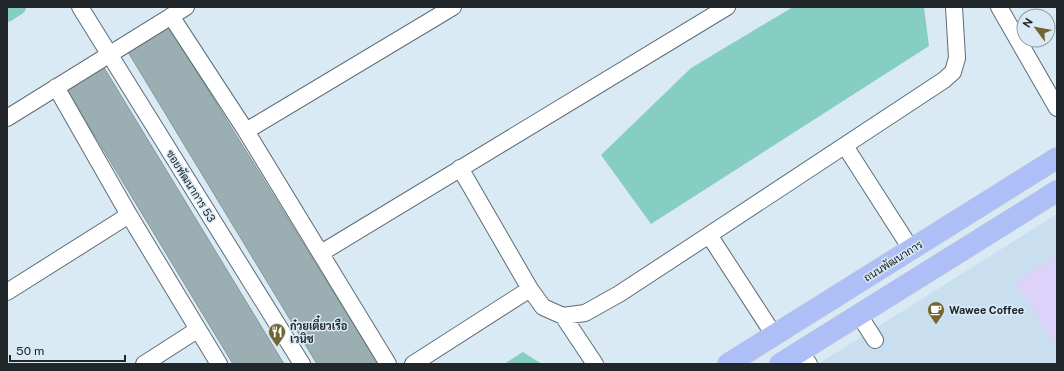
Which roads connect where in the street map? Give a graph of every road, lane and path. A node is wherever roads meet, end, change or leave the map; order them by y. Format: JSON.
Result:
{"nodes":[{"id":1,"x":80,"y":7,"type":"edge"},
{"id":2,"x":186,"y":7,"type":"edge"},
{"id":3,"x":453,"y":7,"type":"edge"},
{"id":4,"x":727,"y":7,"type":"edge"},
{"id":5,"x":954,"y":7,"type":"edge"},
{"id":6,"x":999,"y":7,"type":"edge"},
{"id":7,"x":171,"y":16,"type":"junction"},
{"id":8,"x":109,"y":54,"type":"junction"},
{"id":9,"x":56,"y":87,"type":"junction"},
{"id":10,"x":1057,"y":108,"type":"edge"},
{"id":11,"x":7,"y":118,"type":"edge"},
{"id":12,"x":246,"y":131,"type":"junction"},
{"id":13,"x":845,"y":146,"type":"junction"},
{"id":14,"x":1057,"y":158,"type":"edge"},
{"id":15,"x":460,"y":168,"type":"junction"},
{"id":16,"x":1057,"y":191,"type":"edge"},
{"id":17,"x":128,"y":215,"type":"junction"},
{"id":18,"x":709,"y":235,"type":"junction"},
{"id":19,"x":912,"y":249,"type":"junction"},
{"id":20,"x":321,"y":253,"type":"junction"},
{"id":21,"x":530,"y":289,"type":"junction"},
{"id":22,"x":845,"y":291,"type":"junction"},
{"id":23,"x":7,"y":292,"type":"edge"},
{"id":24,"x":859,"y":315,"type":"junction"},
{"id":25,"x":563,"y":316,"type":"junction"},
{"id":26,"x":197,"y":330,"type":"junction"},
{"id":27,"x":774,"y":335,"type":"junction"},
{"id":28,"x":875,"y":340,"type":"dead end"},
{"id":29,"x":805,"y":358,"type":"edge"},
{"id":30,"x":144,"y":364,"type":"edge"},
{"id":31,"x":219,"y":364,"type":"edge"},
{"id":32,"x":302,"y":364,"type":"edge"},
{"id":33,"x":388,"y":364,"type":"edge"},
{"id":34,"x":413,"y":364,"type":"edge"},
{"id":35,"x":595,"y":364,"type":"edge"},
{"id":36,"x":728,"y":364,"type":"edge"},
{"id":37,"x":780,"y":364,"type":"edge"}],
"edges":[{"from":1,"to":8,"type":"street","name":"ซอยพัฒนาการ 53"},
{"from":2,"to":7,"type":"street"},
{"from":3,"to":12,"type":"street"},
{"from":4,"to":15,"type":"street"},
{"from":5,"to":13,"type":"street"},
{"from":6,"to":10,"type":"street"},
{"from":7,"to":8,"type":"street"},
{"from":7,"to":12,"type":"street"},
{"from":8,"to":9,"type":"street"},
{"from":8,"to":32,"type":"street","name":"ซอยพัฒนาการ 53"},
{"from":9,"to":11,"type":"street"},
{"from":9,"to":17,"type":"street"},
{"from":12,"to":20,"type":"street"},
{"from":13,"to":18,"type":"street"},
{"from":13,"to":19,"type":"street"},
{"from":14,"to":19,"type":"main road","name":"ถนนพัฒนาการ"},
{"from":15,"to":20,"type":"street"},
{"from":15,"to":21,"type":"street"},
{"from":16,"to":24,"type":"main road"},
{"from":17,"to":23,"type":"street"},
{"from":17,"to":26,"type":"street"},
{"from":18,"to":25,"type":"street"},
{"from":18,"to":27,"type":"street"},
{"from":19,"to":22,"type":"main road","name":"ถนนพัฒนาการ"},
{"from":20,"to":33,"type":"street"},
{"from":21,"to":25,"type":"street"},
{"from":21,"to":34,"type":"street"},
{"from":22,"to":24,"type":"main road"},
{"from":22,"to":27,"type":"main road","name":"ถนนพัฒนาการ"},
{"from":24,"to":28,"type":"street"},
{"from":24,"to":29,"type":"main road"},
{"from":25,"to":35,"type":"street"},
{"from":26,"to":30,"type":"street"},
{"from":26,"to":31,"type":"street"},
{"from":27,"to":36,"type":"main road","name":"ถนนพัฒนาการ"},
{"from":29,"to":37,"type":"main road"}]}
